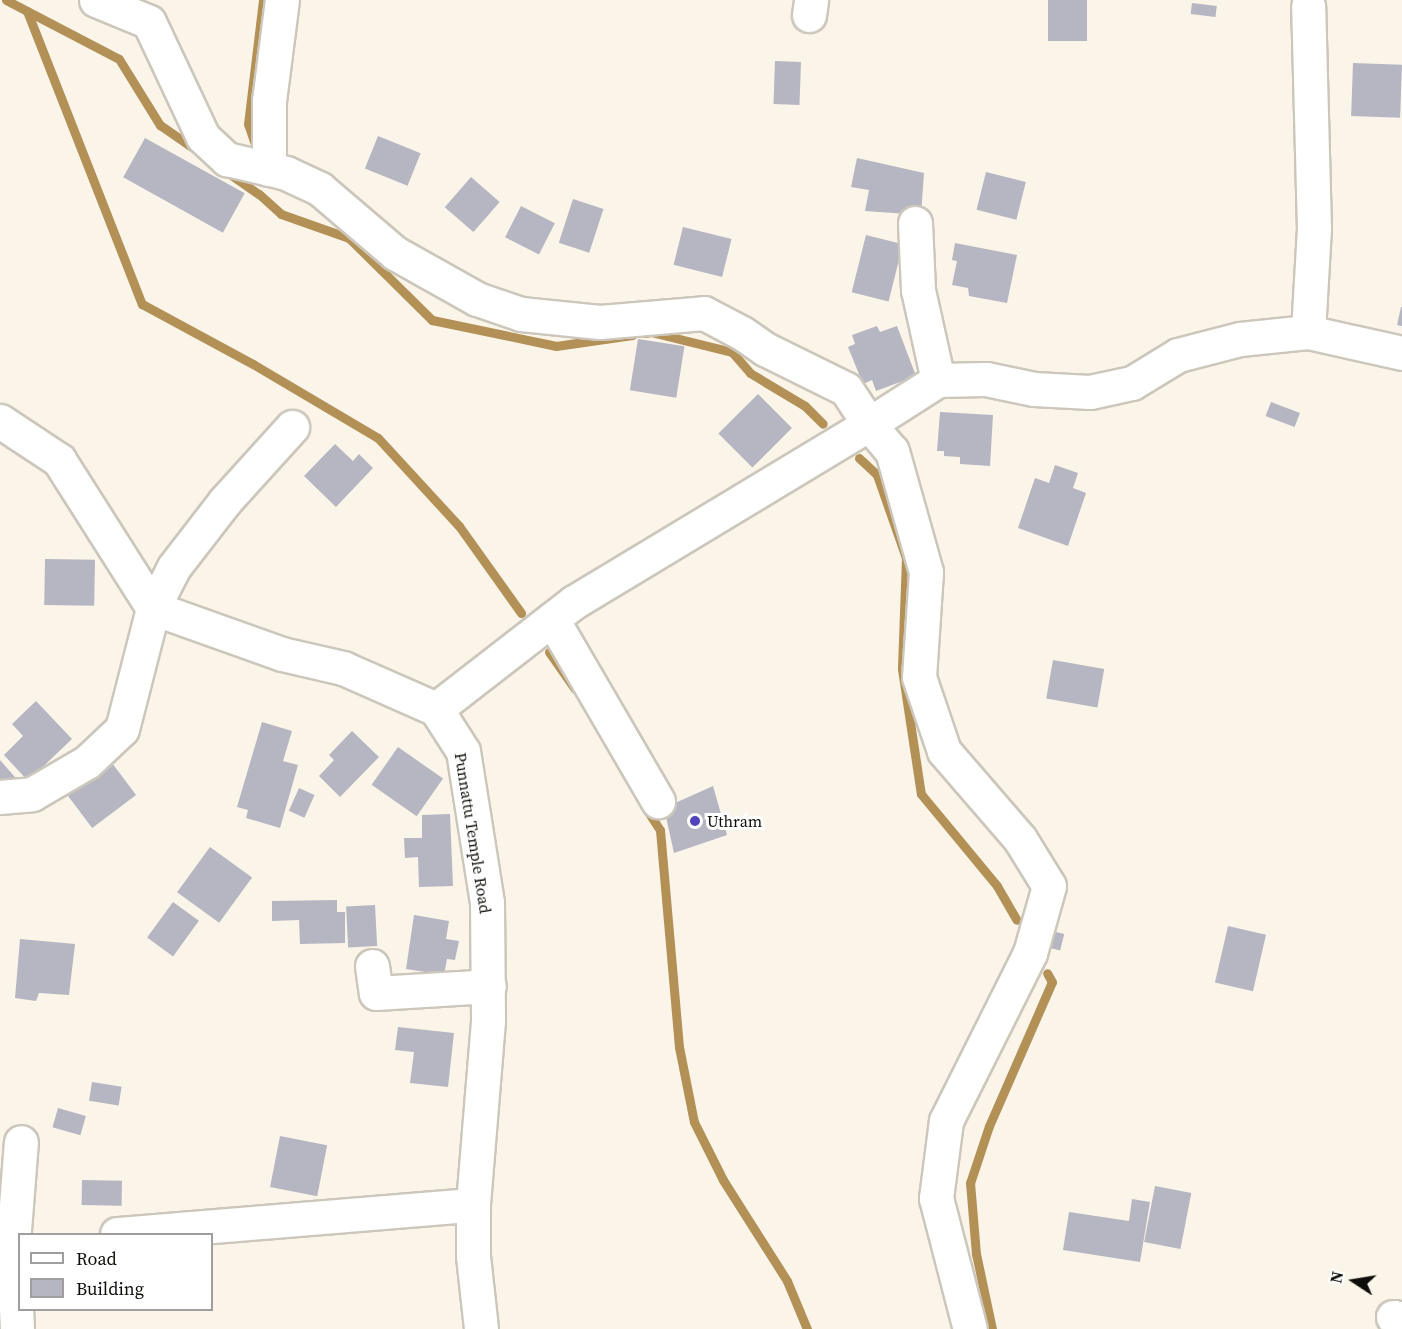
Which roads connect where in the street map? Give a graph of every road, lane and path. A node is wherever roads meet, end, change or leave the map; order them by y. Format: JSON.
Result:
{"nodes":[{"id":1,"x":96,"y":0,"type":"edge"},
{"id":2,"x":282,"y":0,"type":"edge"},
{"id":3,"x":1308,"y":6,"type":"dead end"},
{"id":4,"x":269,"y":169,"type":"junction"},
{"id":5,"x":915,"y":223,"type":"dead end"},
{"id":6,"x":1308,"y":332,"type":"junction"},
{"id":7,"x":1402,"y":353,"type":"edge"},
{"id":8,"x":938,"y":380,"type":"junction"},
{"id":9,"x":0,"y":421,"type":"edge"},
{"id":10,"x":869,"y":424,"type":"junction"},
{"id":11,"x":292,"y":427,"type":"dead end"},
{"id":12,"x":153,"y":608,"type":"junction"},
{"id":13,"x":552,"y":619,"type":"junction"},
{"id":14,"x":435,"y":709,"type":"junction"},
{"id":15,"x":0,"y":797,"type":"edge"},
{"id":16,"x":658,"y":801,"type":"dead end"},
{"id":17,"x":372,"y":966,"type":"dead end"},
{"id":18,"x":489,"y":986,"type":"junction"},
{"id":19,"x":21,"y":1142,"type":"dead end"},
{"id":20,"x":473,"y":1205,"type":"junction"},
{"id":21,"x":129,"y":1233,"type":"edge"},
{"id":22,"x":11,"y":1243,"type":"edge"},
{"id":23,"x":17,"y":1329,"type":"edge"},
{"id":24,"x":480,"y":1329,"type":"edge"},
{"id":25,"x":970,"y":1329,"type":"edge"}],
"edges":[{"from":1,"to":4,"type":"street"},
{"from":2,"to":4,"type":"street"},
{"from":3,"to":6,"type":"street"},
{"from":4,"to":10,"type":"street"},
{"from":5,"to":8,"type":"street"},
{"from":6,"to":7,"type":"street"},
{"from":6,"to":8,"type":"street"},
{"from":8,"to":10,"type":"street"},
{"from":9,"to":12,"type":"street"},
{"from":10,"to":13,"type":"street"},
{"from":10,"to":25,"type":"street"},
{"from":11,"to":12,"type":"street"},
{"from":12,"to":14,"type":"street"},
{"from":12,"to":15,"type":"street"},
{"from":13,"to":14,"type":"street"},
{"from":13,"to":16,"type":"street"},
{"from":14,"to":18,"type":"street","name":"Punnattu Temple Road"},
{"from":17,"to":18,"type":"street"},
{"from":18,"to":20,"type":"street","name":"Punnattu Temple Road"},
{"from":19,"to":22,"type":"street"},
{"from":20,"to":21,"type":"street"},
{"from":20,"to":24,"type":"street","name":"Punnattu Temple Road"},
{"from":22,"to":23,"type":"street"}]}
